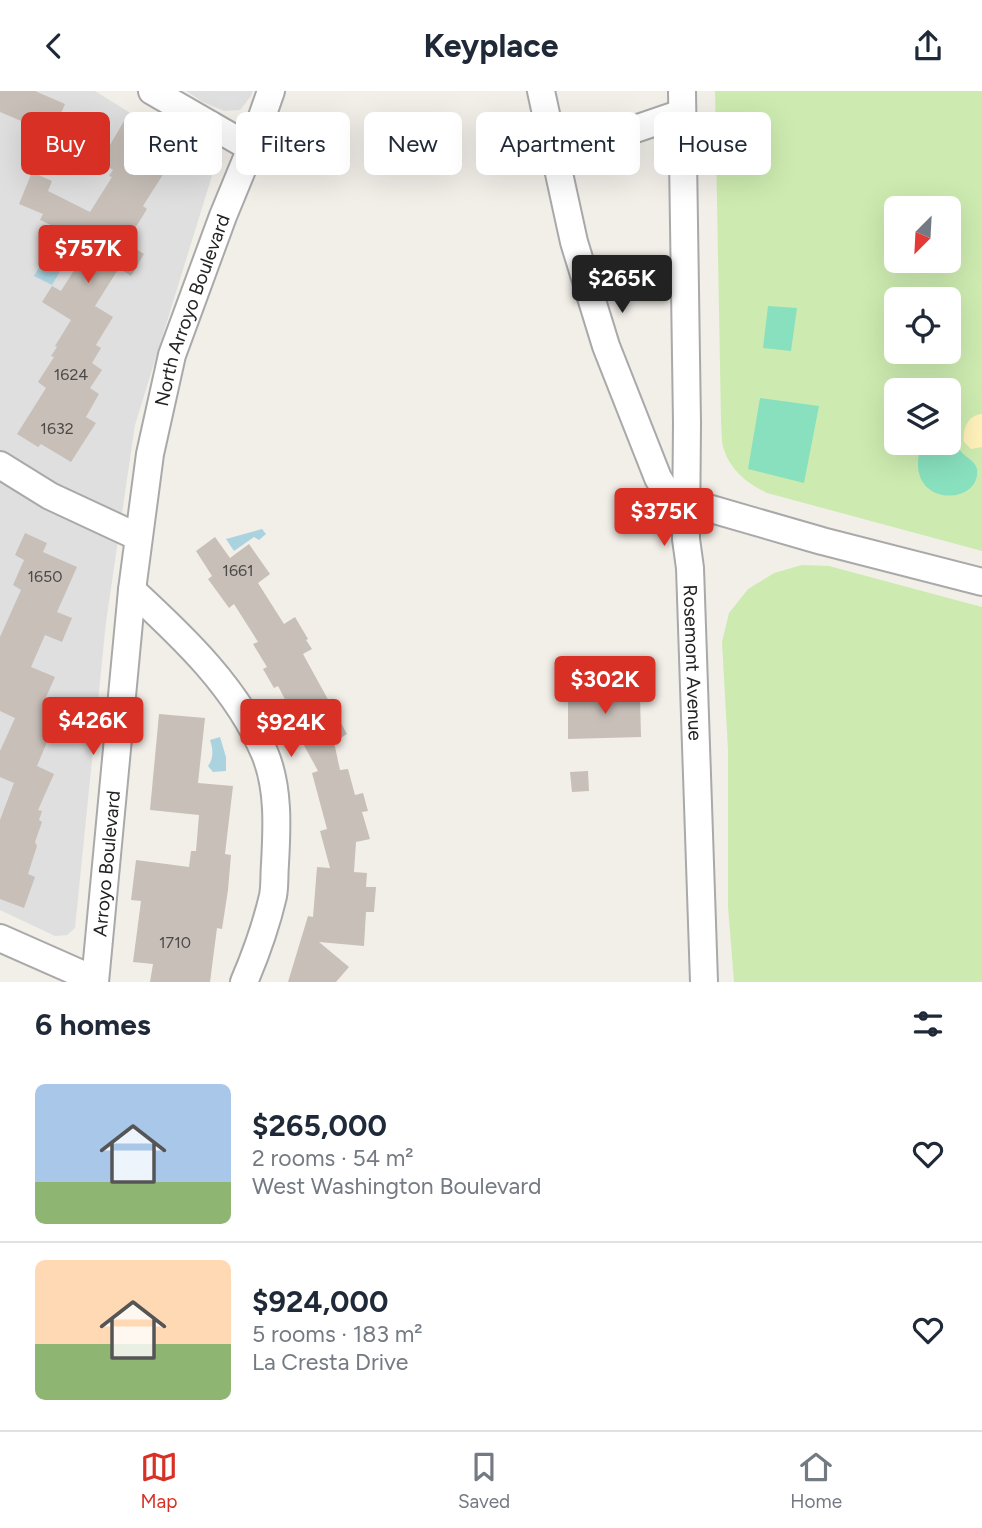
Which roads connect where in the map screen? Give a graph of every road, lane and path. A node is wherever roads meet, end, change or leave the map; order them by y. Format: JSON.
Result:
{"nodes":[{"id":1,"x":152,"y":91,"type":"edge"},
{"id":2,"x":271,"y":91,"type":"edge"},
{"id":3,"x":541,"y":91,"type":"edge"},
{"id":4,"x":682,"y":102,"type":"edge"},
{"id":5,"x":264,"y":112,"type":"edge"},
{"id":6,"x":545,"y":112,"type":"edge"},
{"id":7,"x":640,"y":122,"type":"edge"},
{"id":8,"x":236,"y":139,"type":"edge"},
{"id":9,"x":240,"y":175,"type":"edge"},
{"id":10,"x":559,"y":175,"type":"edge"},
{"id":11,"x":0,"y":465,"type":"edge"},
{"id":12,"x":687,"y":502,"type":"junction"},
{"id":13,"x":138,"y":537,"type":"junction"},
{"id":14,"x":982,"y":582,"type":"edge"},
{"id":15,"x":132,"y":590,"type":"junction"},
{"id":16,"x":0,"y":938,"type":"edge"},
{"id":17,"x":95,"y":981,"type":"edge"},
{"id":18,"x":244,"y":982,"type":"edge"},
{"id":19,"x":704,"y":982,"type":"edge"}],
"edges":[{"from":1,"to":8,"type":"street"},
{"from":2,"to":5,"type":"street","name":"North Arroyo Boulevard"},
{"from":3,"to":6,"type":"street"},
{"from":4,"to":7,"type":"street"},
{"from":4,"to":12,"type":"street","name":"Rosemont Avenue"},
{"from":9,"to":13,"type":"street","name":"North Arroyo Boulevard"},
{"from":10,"to":12,"type":"street"},
{"from":11,"to":13,"type":"street"},
{"from":12,"to":14,"type":"street"},
{"from":12,"to":19,"type":"street","name":"Rosemont Avenue"},
{"from":13,"to":15,"type":"street","name":"Arroyo Boulevard"},
{"from":15,"to":17,"type":"street","name":"Arroyo Boulevard"},
{"from":15,"to":18,"type":"street"},
{"from":16,"to":17,"type":"street"}]}
